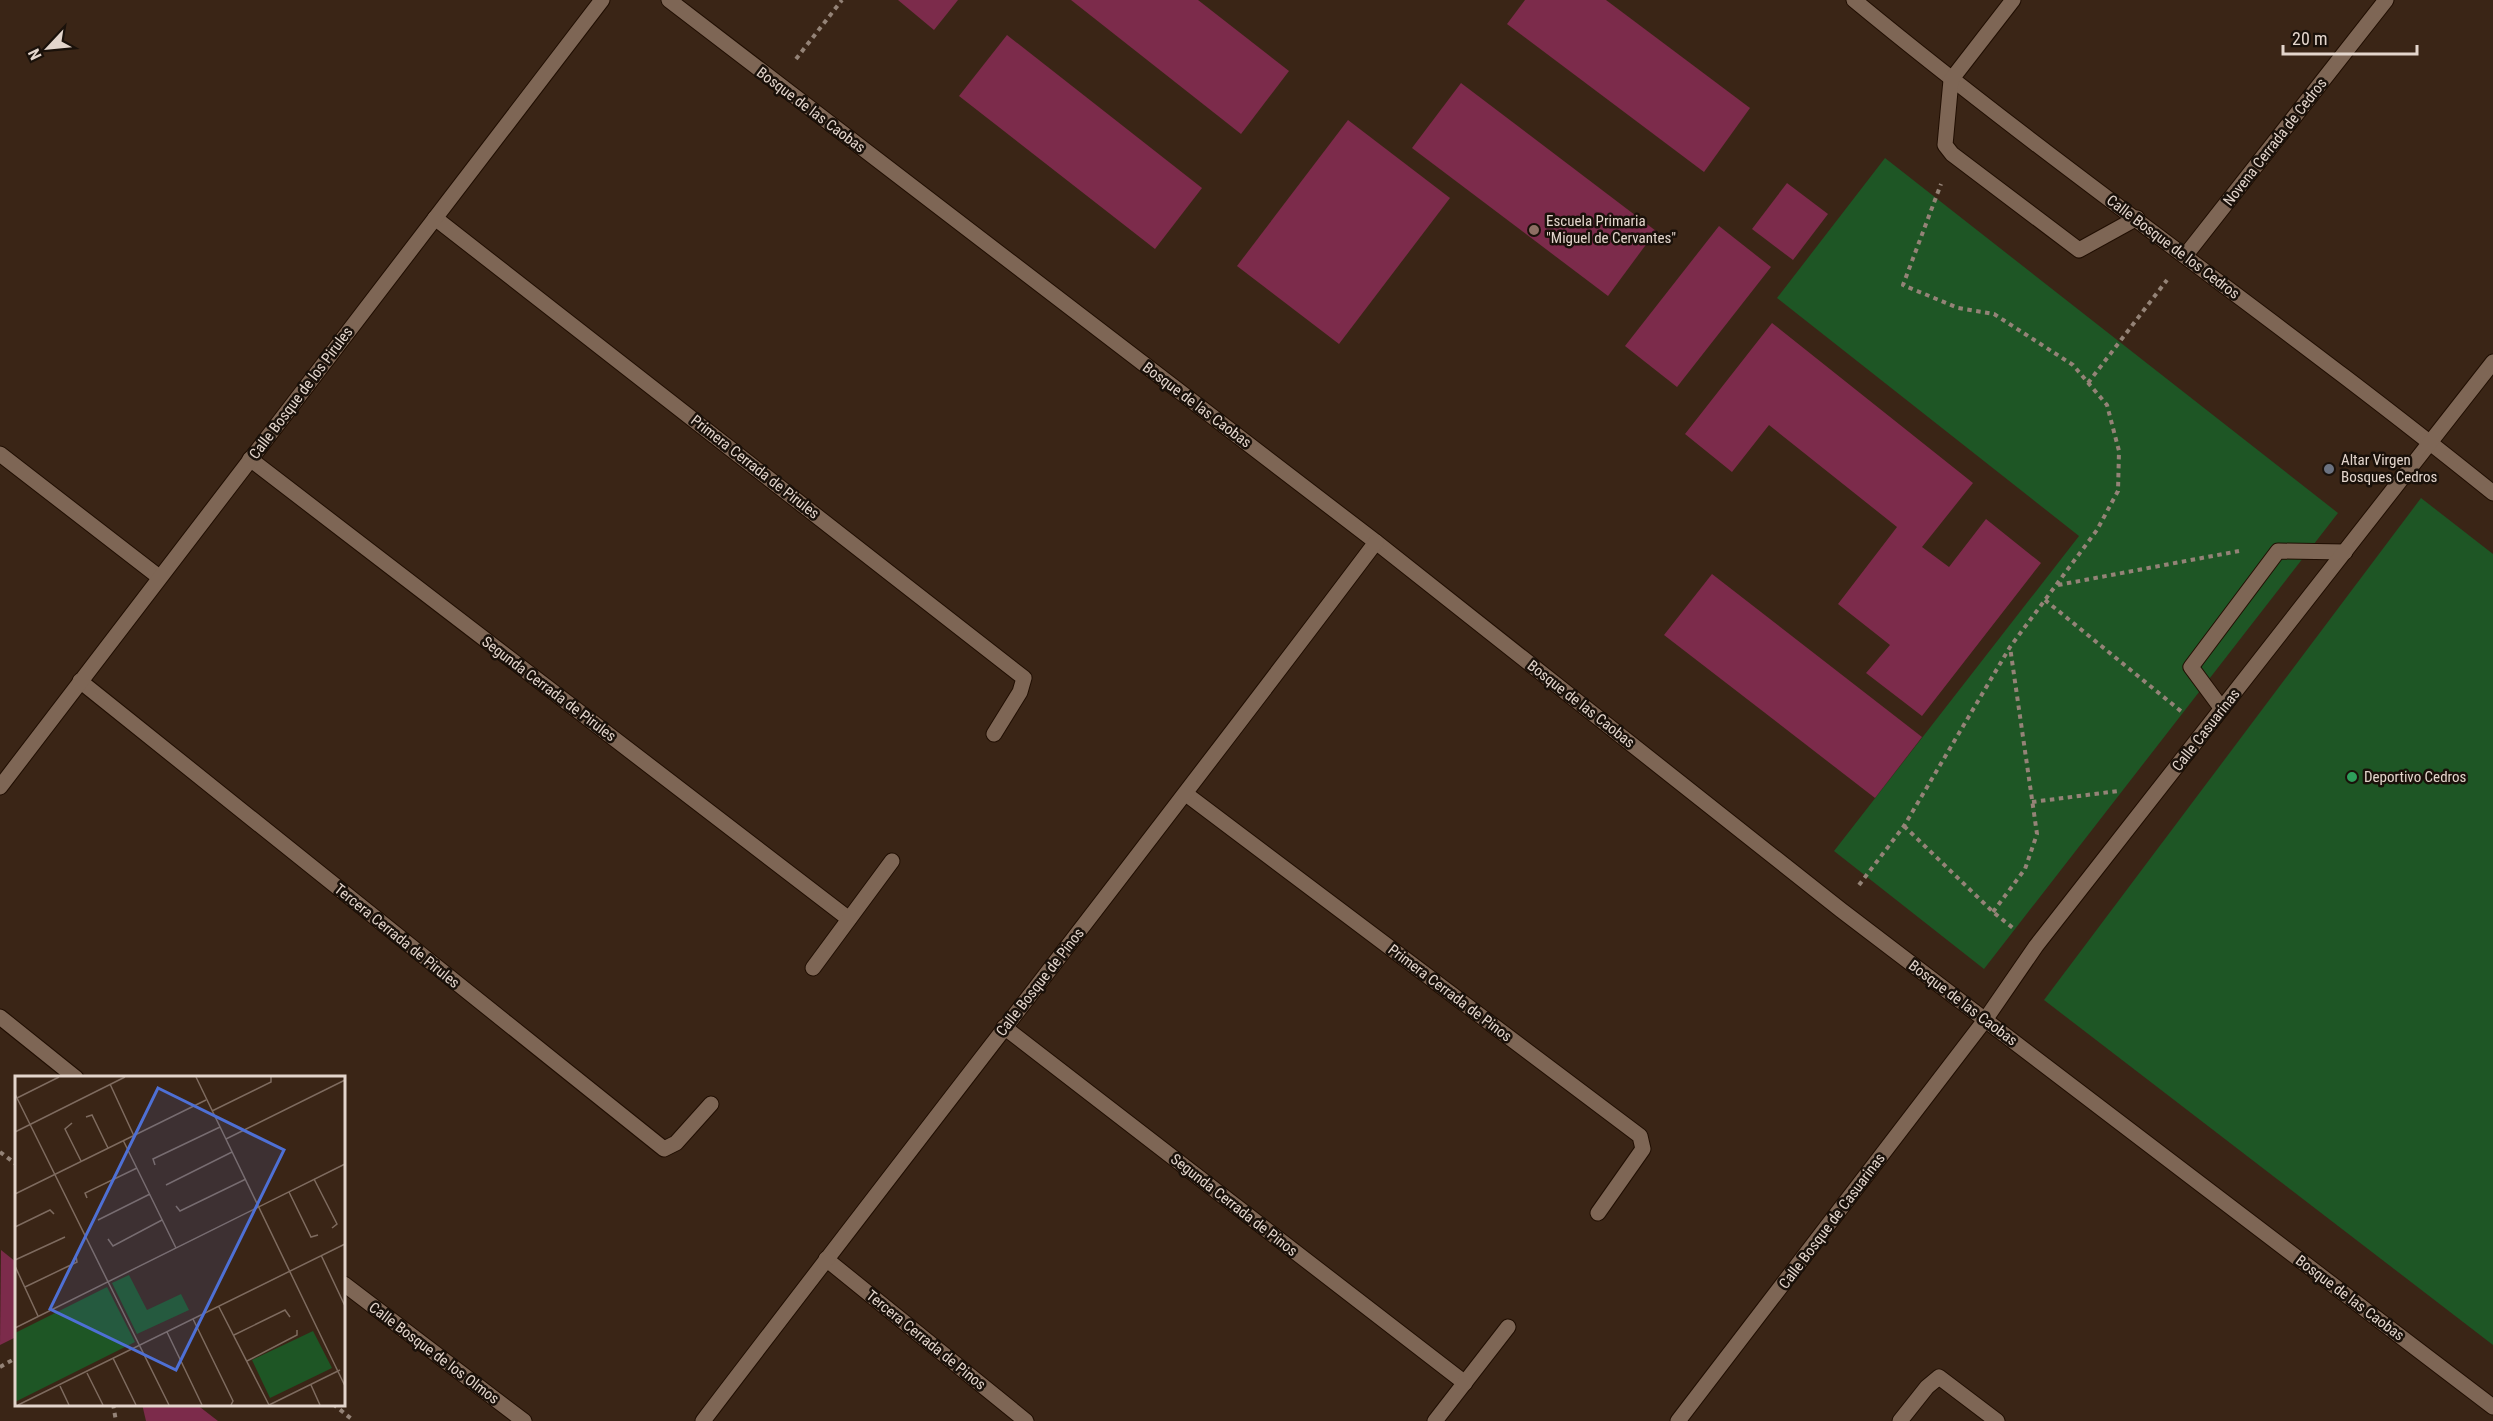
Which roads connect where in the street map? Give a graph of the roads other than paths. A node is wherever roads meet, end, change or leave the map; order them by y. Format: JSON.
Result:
{"nodes":[{"id":1,"x":602,"y":0,"type":"edge"},
{"id":2,"x":669,"y":0,"type":"edge"},
{"id":3,"x":1854,"y":0,"type":"edge"},
{"id":4,"x":2013,"y":0,"type":"edge"},
{"id":5,"x":2386,"y":0,"type":"edge"},
{"id":6,"x":1951,"y":80,"type":"junction"},
{"id":7,"x":435,"y":218,"type":"junction"},
{"id":8,"x":2136,"y":218,"type":"junction"},
{"id":9,"x":2185,"y":256,"type":"junction"},
{"id":10,"x":2493,"y":362,"type":"edge"},
{"id":11,"x":2431,"y":442,"type":"junction"},
{"id":12,"x":0,"y":454,"type":"edge"},
{"id":13,"x":250,"y":459,"type":"junction"},
{"id":14,"x":2493,"y":493,"type":"edge"},
{"id":15,"x":1376,"y":542,"type":"junction"},
{"id":16,"x":2345,"y":552,"type":"junction"},
{"id":17,"x":159,"y":578,"type":"junction"},
{"id":18,"x":80,"y":681,"type":"junction"},
{"id":19,"x":2222,"y":709,"type":"junction"},
{"id":20,"x":994,"y":734,"type":"dead end"},
{"id":21,"x":0,"y":787,"type":"edge"},
{"id":22,"x":1186,"y":794,"type":"junction"},
{"id":23,"x":892,"y":861,"type":"dead end"},
{"id":24,"x":849,"y":919,"type":"junction"},
{"id":25,"x":813,"y":968,"type":"dead end"},
{"id":26,"x":0,"y":1017,"type":"edge"},
{"id":27,"x":1985,"y":1020,"type":"junction"},
{"id":28,"x":1004,"y":1028,"type":"junction"},
{"id":29,"x":75,"y":1076,"type":"edge"},
{"id":30,"x":711,"y":1104,"type":"dead end"},
{"id":31,"x":1598,"y":1213,"type":"dead end"},
{"id":32,"x":826,"y":1259,"type":"junction"},
{"id":33,"x":345,"y":1285,"type":"edge"},
{"id":34,"x":1508,"y":1327,"type":"dead end"},
{"id":35,"x":1465,"y":1383,"type":"junction"},
{"id":36,"x":2493,"y":1407,"type":"edge"},
{"id":37,"x":524,"y":1421,"type":"edge"},
{"id":38,"x":703,"y":1421,"type":"edge"},
{"id":39,"x":1026,"y":1421,"type":"edge"},
{"id":40,"x":1435,"y":1421,"type":"edge"},
{"id":41,"x":1678,"y":1421,"type":"edge"},
{"id":42,"x":1900,"y":1421,"type":"edge"},
{"id":43,"x":1997,"y":1421,"type":"edge"}],
"edges":[{"from":1,"to":7,"type":"street","name":"Calle Bosque de los Pirules"},
{"from":2,"to":15,"type":"street","name":"Bosque de las Caobas"},
{"from":3,"to":6,"type":"street","name":"Calle Bosque de los Cedros"},
{"from":4,"to":6,"type":"street"},
{"from":5,"to":9,"type":"street","name":"Novena Cerrada de Cedros"},
{"from":6,"to":8,"type":"street","name":"Calle Bosque de los Cedros"},
{"from":6,"to":8,"type":"street"},
{"from":7,"to":13,"type":"street","name":"Calle Bosque de los Pirules"},
{"from":7,"to":20,"type":"street","name":"Primera Cerrada de Pirules"},
{"from":8,"to":9,"type":"street","name":"Calle Bosque de los Cedros"},
{"from":9,"to":11,"type":"street","name":"Calle Bosque de los Cedros"},
{"from":10,"to":11,"type":"street"},
{"from":11,"to":14,"type":"street","name":"Calle Bosque de los Cedros"},
{"from":11,"to":16,"type":"street","name":"Calle Casuarinas"},
{"from":12,"to":17,"type":"street"},
{"from":13,"to":17,"type":"street","name":"Calle Bosque de los Pirules"},
{"from":13,"to":24,"type":"street","name":"Segunda Cerrada de Pirules"},
{"from":15,"to":22,"type":"street","name":"Calle Bosque de Pinos"},
{"from":15,"to":27,"type":"street","name":"Bosque de las Caobas"},
{"from":16,"to":19,"type":"street","name":"Calle Casuarinas"},
{"from":16,"to":19,"type":"street"},
{"from":17,"to":18,"type":"street","name":"Calle Bosque de los Pirules"},
{"from":18,"to":21,"type":"street","name":"Calle Bosque de los Pirules"},
{"from":18,"to":30,"type":"street","name":"Tercera Cerrada de Pirules"},
{"from":19,"to":27,"type":"street","name":"Calle Casuarinas"},
{"from":22,"to":28,"type":"street","name":"Calle Bosque de Pinos"},
{"from":22,"to":31,"type":"street","name":"Primera Cerrada de Pinos"},
{"from":23,"to":24,"type":"street"},
{"from":24,"to":25,"type":"street"},
{"from":26,"to":29,"type":"street"},
{"from":27,"to":36,"type":"street","name":"Bosque de las Caobas"},
{"from":27,"to":41,"type":"street","name":"Calle Bosque de Casuarinas"},
{"from":28,"to":32,"type":"street","name":"Calle Bosque de Pinos"},
{"from":28,"to":35,"type":"street","name":"Segunda Cerrada de Pinos"},
{"from":32,"to":38,"type":"street","name":"Calle Bosque de Pinos"},
{"from":32,"to":39,"type":"street","name":"Tercera Cerrada de Pinos"},
{"from":33,"to":37,"type":"street","name":"Calle Bosque de los Olmos"},
{"from":34,"to":35,"type":"street"},
{"from":35,"to":40,"type":"street"},
{"from":42,"to":43,"type":"street"}]}
